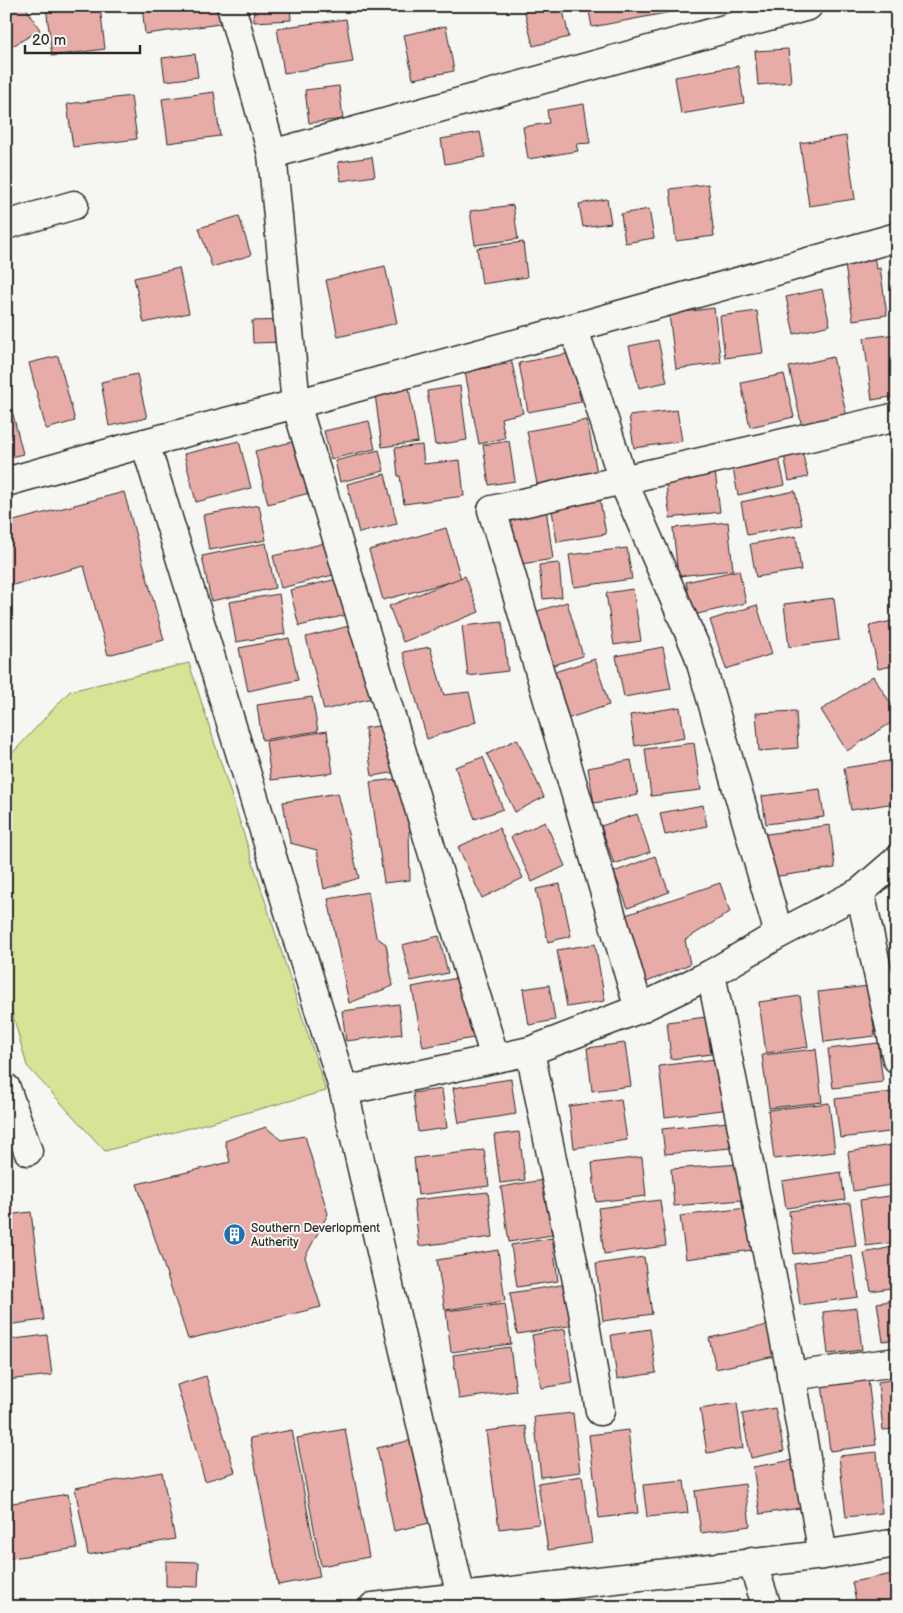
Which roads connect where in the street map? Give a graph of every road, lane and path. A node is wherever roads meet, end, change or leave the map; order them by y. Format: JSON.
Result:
{"nodes":[{"id":1,"x":231,"y":6,"type":"edge"},
{"id":2,"x":808,"y":6,"type":"edge"},
{"id":3,"x":272,"y":154,"type":"junction"},
{"id":4,"x":74,"y":205,"type":"dead end"},
{"id":5,"x":6,"y":225,"type":"edge"},
{"id":6,"x":897,"y":237,"type":"edge"},
{"id":7,"x":573,"y":328,"type":"junction"},
{"id":8,"x":296,"y":404,"type":"junction"},
{"id":9,"x":897,"y":417,"type":"edge"},
{"id":10,"x":145,"y":443,"type":"junction"},
{"id":11,"x":623,"y":481,"type":"junction"},
{"id":12,"x":6,"y":482,"type":"edge"},
{"id":13,"x":897,"y":860,"type":"edge"},
{"id":14,"x":860,"y":892,"type":"junction"},
{"id":15,"x":778,"y":934,"type":"junction"},
{"id":16,"x":711,"y":974,"type":"junction"},
{"id":17,"x":639,"y":1009,"type":"junction"},
{"id":18,"x":530,"y":1051,"type":"junction"},
{"id":19,"x":494,"y":1058,"type":"junction"},
{"id":20,"x":897,"y":1059,"type":"edge"},
{"id":21,"x":6,"y":1088,"type":"edge"},
{"id":22,"x":344,"y":1092,"type":"junction"},
{"id":23,"x":28,"y":1151,"type":"dead end"},
{"id":24,"x":897,"y":1362,"type":"edge"},
{"id":25,"x":791,"y":1376,"type":"junction"},
{"id":26,"x":600,"y":1411,"type":"dead end"},
{"id":27,"x":897,"y":1543,"type":"edge"},
{"id":28,"x":823,"y":1554,"type":"junction"},
{"id":29,"x":752,"y":1562,"type":"junction"},
{"id":30,"x":460,"y":1597,"type":"junction"},
{"id":31,"x":373,"y":1607,"type":"edge"},
{"id":32,"x":767,"y":1607,"type":"edge"}],
"edges":[{"from":1,"to":3,"type":"street"},
{"from":2,"to":3,"type":"street"},
{"from":3,"to":8,"type":"street"},
{"from":4,"to":5,"type":"street"},
{"from":6,"to":7,"type":"street"},
{"from":7,"to":8,"type":"street"},
{"from":7,"to":11,"type":"street"},
{"from":8,"to":10,"type":"street"},
{"from":8,"to":19,"type":"street"},
{"from":9,"to":11,"type":"street"},
{"from":10,"to":12,"type":"street"},
{"from":10,"to":22,"type":"street"},
{"from":11,"to":15,"type":"street"},
{"from":11,"to":17,"type":"street"},
{"from":13,"to":14,"type":"street"},
{"from":14,"to":15,"type":"street"},
{"from":14,"to":20,"type":"street"},
{"from":15,"to":16,"type":"street"},
{"from":16,"to":17,"type":"street"},
{"from":16,"to":25,"type":"street"},
{"from":17,"to":18,"type":"street"},
{"from":18,"to":19,"type":"street"},
{"from":18,"to":26,"type":"street"},
{"from":19,"to":22,"type":"street"},
{"from":21,"to":23,"type":"street"},
{"from":22,"to":30,"type":"street"},
{"from":24,"to":25,"type":"street"},
{"from":25,"to":28,"type":"street"},
{"from":27,"to":28,"type":"street"},
{"from":28,"to":29,"type":"street"},
{"from":29,"to":30,"type":"street"},
{"from":29,"to":32,"type":"street"},
{"from":30,"to":31,"type":"street"}]}
